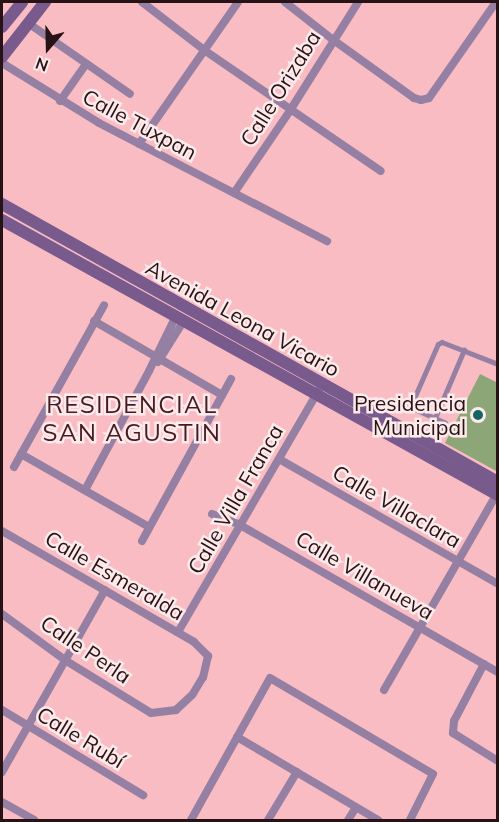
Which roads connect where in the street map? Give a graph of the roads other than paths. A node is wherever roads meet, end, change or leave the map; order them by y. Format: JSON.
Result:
{"nodes":[{"id":1,"x":22,"y":2,"type":"edge"},
{"id":2,"x":45,"y":2,"type":"edge"},
{"id":3,"x":142,"y":2,"type":"edge"},
{"id":4,"x":238,"y":2,"type":"edge"},
{"id":5,"x":285,"y":2,"type":"edge"},
{"id":6,"x":357,"y":2,"type":"edge"},
{"id":7,"x":496,"y":2,"type":"edge"},
{"id":8,"x":28,"y":23,"type":"junction"},
{"id":9,"x":2,"y":27,"type":"edge"},
{"id":10,"x":332,"y":39,"type":"junction"},
{"id":11,"x":204,"y":50,"type":"junction"},
{"id":12,"x":2,"y":57,"type":"edge"},
{"id":13,"x":2,"y":63,"type":"edge"},
{"id":14,"x":86,"y":64,"type":"junction"},
{"id":15,"x":130,"y":94,"type":"dead end"},
{"id":16,"x":60,"y":101,"type":"junction"},
{"id":17,"x":291,"y":109,"type":"junction"},
{"id":18,"x":139,"y":144,"type":"junction"},
{"id":19,"x":381,"y":171,"type":"dead end"},
{"id":20,"x":234,"y":193,"type":"junction"},
{"id":21,"x":2,"y":204,"type":"edge"},
{"id":22,"x":2,"y":220,"type":"edge"},
{"id":23,"x":327,"y":241,"type":"dead end"},
{"id":24,"x":104,"y":305,"type":"dead end"},
{"id":25,"x":179,"y":320,"type":"junction"},
{"id":26,"x":94,"y":321,"type":"junction"},
{"id":27,"x":464,"y":350,"type":"junction"},
{"id":28,"x":158,"y":358,"type":"junction"},
{"id":29,"x":498,"y":364,"type":"edge"},
{"id":30,"x":231,"y":379,"type":"dead end"},
{"id":31,"x":319,"y":390,"type":"junction"},
{"id":32,"x":222,"y":395,"type":"junction"},
{"id":33,"x":435,"y":418,"type":"junction"},
{"id":34,"x":434,"y":447,"type":"junction"},
{"id":35,"x":21,"y":454,"type":"junction"},
{"id":36,"x":279,"y":459,"type":"junction"},
{"id":37,"x":14,"y":467,"type":"dead end"},
{"id":38,"x":85,"y":490,"type":"junction"},
{"id":39,"x":497,"y":491,"type":"edge"},
{"id":40,"x":212,"y":514,"type":"dead end"},
{"id":41,"x":240,"y":525,"type":"junction"},
{"id":42,"x":150,"y":527,"type":"junction"},
{"id":43,"x":2,"y":531,"type":"edge"},
{"id":44,"x":142,"y":541,"type":"dead end"},
{"id":45,"x":459,"y":562,"type":"junction"},
{"id":46,"x":498,"y":584,"type":"edge"},
{"id":47,"x":105,"y":590,"type":"junction"},
{"id":48,"x":2,"y":614,"type":"edge"},
{"id":49,"x":422,"y":628,"type":"junction"},
{"id":50,"x":178,"y":632,"type":"junction"},
{"id":51,"x":65,"y":660,"type":"junction"},
{"id":52,"x":484,"y":664,"type":"junction"},
{"id":53,"x":498,"y":672,"type":"edge"},
{"id":54,"x":384,"y":690,"type":"dead end"},
{"id":55,"x":2,"y":710,"type":"edge"},
{"id":56,"x":152,"y":713,"type":"joint"},
{"id":57,"x":28,"y":726,"type":"junction"},
{"id":58,"x":237,"y":737,"type":"junction"},
{"id":59,"x":498,"y":761,"type":"edge"},
{"id":60,"x":2,"y":772,"type":"edge"},
{"id":61,"x":297,"y":772,"type":"junction"},
{"id":62,"x":143,"y":795,"type":"dead end"},
{"id":63,"x":2,"y":802,"type":"edge"},
{"id":64,"x":356,"y":807,"type":"junction"},
{"id":65,"x":34,"y":820,"type":"edge"},
{"id":66,"x":191,"y":820,"type":"edge"},
{"id":67,"x":268,"y":820,"type":"edge"},
{"id":68,"x":348,"y":820,"type":"edge"},
{"id":69,"x":378,"y":820,"type":"edge"},
{"id":70,"x":410,"y":820,"type":"edge"}],
"edges":[{"from":1,"to":9,"type":"street"},
{"from":2,"to":8,"type":"street"},
{"from":3,"to":11,"type":"street"},
{"from":4,"to":11,"type":"street"},
{"from":5,"to":10,"type":"street"},
{"from":6,"to":10,"type":"street","name":"Calle Orizaba"},
{"from":7,"to":10,"type":"street"},
{"from":8,"to":12,"type":"street"},
{"from":8,"to":14,"type":"street","name":"Calle Tuxpan"},
{"from":10,"to":17,"type":"street","name":"Calle Orizaba"},
{"from":11,"to":17,"type":"street"},
{"from":11,"to":18,"type":"street"},
{"from":13,"to":16,"type":"street","name":"Calle Tuxpan"},
{"from":14,"to":15,"type":"street","name":"Calle Tuxpan"},
{"from":14,"to":16,"type":"street"},
{"from":16,"to":18,"type":"street","name":"Calle Tuxpan"},
{"from":17,"to":19,"type":"street"},
{"from":17,"to":20,"type":"street","name":"Calle Orizaba"},
{"from":18,"to":20,"type":"street","name":"Calle Tuxpan"},
{"from":20,"to":23,"type":"street","name":"Calle Tuxpan"},
{"from":21,"to":31,"type":"street","name":"Avenida Leona Vicario"},
{"from":22,"to":25,"type":"street","name":"Avenida Leona Vicario"},
{"from":24,"to":26,"type":"street"},
{"from":25,"to":28,"type":"street"},
{"from":25,"to":31,"type":"street","name":"Avenida Leona Vicario"},
{"from":26,"to":28,"type":"street"},
{"from":26,"to":35,"type":"street"},
{"from":27,"to":29,"type":"lane"},
{"from":27,"to":33,"type":"lane"},
{"from":27,"to":33,"type":"lane"},
{"from":28,"to":32,"type":"street"},
{"from":28,"to":38,"type":"street"},
{"from":30,"to":32,"type":"street"},
{"from":31,"to":34,"type":"street","name":"Avenida Leona Vicario"},
{"from":31,"to":36,"type":"street","name":"Calle Villa Franca"},
{"from":31,"to":39,"type":"street","name":"Avenida Leona Vicario"},
{"from":32,"to":42,"type":"street"},
{"from":33,"to":34,"type":"lane"},
{"from":34,"to":39,"type":"street","name":"Avenida Leona Vicario"},
{"from":35,"to":37,"type":"street"},
{"from":35,"to":38,"type":"street"},
{"from":36,"to":41,"type":"street","name":"Calle Villa Franca"},
{"from":36,"to":45,"type":"street","name":"Calle Villaclara"},
{"from":38,"to":42,"type":"street"},
{"from":39,"to":45,"type":"street"},
{"from":40,"to":41,"type":"street","name":"Calle Villanueva"},
{"from":41,"to":49,"type":"street","name":"Calle Villanueva"},
{"from":41,"to":50,"type":"street","name":"Calle Villa Franca"},
{"from":42,"to":44,"type":"street"},
{"from":43,"to":47,"type":"street","name":"Calle Esmeralda"},
{"from":45,"to":46,"type":"street","name":"Calle Villaclara"},
{"from":45,"to":49,"type":"street"},
{"from":47,"to":50,"type":"street","name":"Calle Esmeralda"},
{"from":47,"to":51,"type":"street"},
{"from":48,"to":51,"type":"street","name":"Calle Perla"},
{"from":49,"to":52,"type":"street","name":"Calle Villanueva"},
{"from":49,"to":54,"type":"street"},
{"from":50,"to":56,"type":"street","name":"Calle Esmeralda"},
{"from":51,"to":56,"type":"street","name":"Calle Perla"},
{"from":51,"to":57,"type":"street"},
{"from":52,"to":53,"type":"street","name":"Calle Villanueva"},
{"from":52,"to":59,"type":"street"},
{"from":55,"to":57,"type":"street","name":"Calle Rubí"},
{"from":57,"to":60,"type":"street"},
{"from":57,"to":62,"type":"street","name":"Calle Rubí"},
{"from":58,"to":61,"type":"street"},
{"from":58,"to":66,"type":"street"},
{"from":58,"to":70,"type":"street"},
{"from":61,"to":64,"type":"street"},
{"from":61,"to":67,"type":"street"},
{"from":63,"to":65,"type":"street"},
{"from":64,"to":68,"type":"street"},
{"from":64,"to":69,"type":"street"}]}
